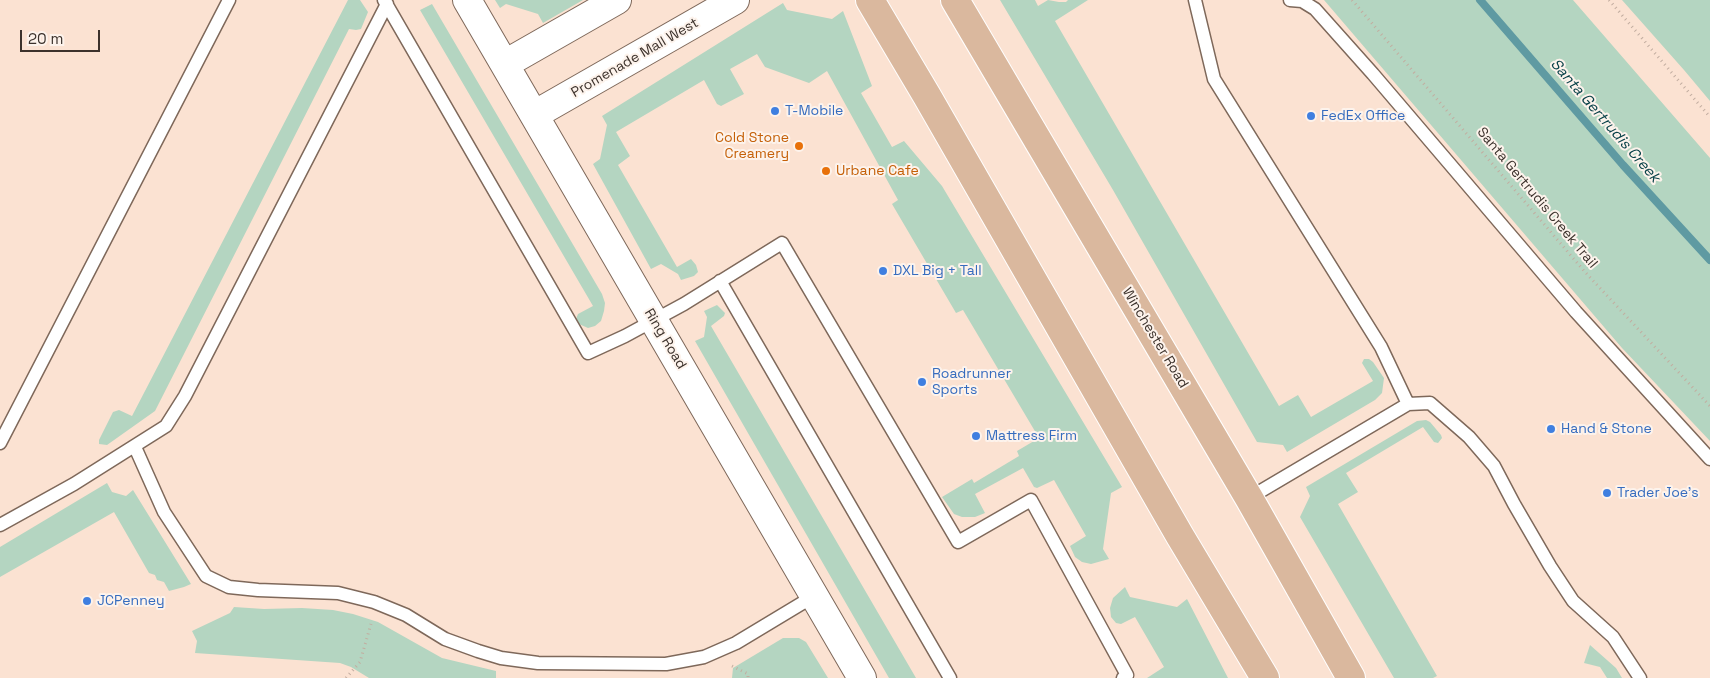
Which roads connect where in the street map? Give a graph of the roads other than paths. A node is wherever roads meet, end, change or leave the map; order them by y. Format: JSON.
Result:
{"nodes":[{"id":1,"x":229,"y":0,"type":"edge"},
{"id":2,"x":467,"y":0,"type":"edge"},
{"id":3,"x":617,"y":0,"type":"edge"},
{"id":4,"x":735,"y":0,"type":"edge"},
{"id":5,"x":870,"y":0,"type":"edge"},
{"id":6,"x":955,"y":0,"type":"edge"},
{"id":7,"x":1195,"y":0,"type":"edge"},
{"id":8,"x":1290,"y":0,"type":"edge"},
{"id":9,"x":386,"y":2,"type":"edge"},
{"id":10,"x":505,"y":64,"type":"junction"},
{"id":11,"x":534,"y":115,"type":"junction"},
{"id":12,"x":720,"y":281,"type":"junction"},
{"id":13,"x":653,"y":321,"type":"junction"},
{"id":14,"x":1408,"y":404,"type":"junction"},
{"id":15,"x":0,"y":443,"type":"edge"},
{"id":16,"x":135,"y":447,"type":"junction"},
{"id":17,"x":1710,"y":459,"type":"edge"},
{"id":18,"x":1249,"y":498,"type":"junction"},
{"id":19,"x":0,"y":525,"type":"edge"},
{"id":20,"x":814,"y":596,"type":"junction"},
{"id":21,"x":862,"y":678,"type":"edge"},
{"id":22,"x":950,"y":678,"type":"edge"},
{"id":23,"x":1123,"y":678,"type":"edge"},
{"id":24,"x":1265,"y":678,"type":"edge"},
{"id":25,"x":1351,"y":678,"type":"edge"},
{"id":26,"x":1640,"y":678,"type":"edge"}],
"edges":[{"from":1,"to":15,"type":"lane"},
{"from":2,"to":10,"type":"street","name":"Ring Road"},
{"from":3,"to":10,"type":"street"},
{"from":4,"to":11,"type":"street","name":"Promenade Mall West"},
{"from":5,"to":24,"type":"main road"},
{"from":6,"to":18,"type":"main road","name":"Winchester Road"},
{"from":7,"to":14,"type":"lane"},
{"from":8,"to":17,"type":"lane"},
{"from":9,"to":13,"type":"lane"},
{"from":9,"to":16,"type":"lane"},
{"from":10,"to":11,"type":"street","name":"Ring Road"},
{"from":11,"to":13,"type":"street","name":"Ring Road"},
{"from":12,"to":13,"type":"lane"},
{"from":12,"to":22,"type":"lane"},
{"from":12,"to":23,"type":"lane"},
{"from":13,"to":20,"type":"street","name":"Ring Road"},
{"from":14,"to":18,"type":"lane"},
{"from":14,"to":26,"type":"lane"},
{"from":16,"to":19,"type":"lane"},
{"from":16,"to":20,"type":"lane"},
{"from":18,"to":25,"type":"main road","name":"Winchester Road"},
{"from":20,"to":21,"type":"street","name":"Ring Road"}]}
